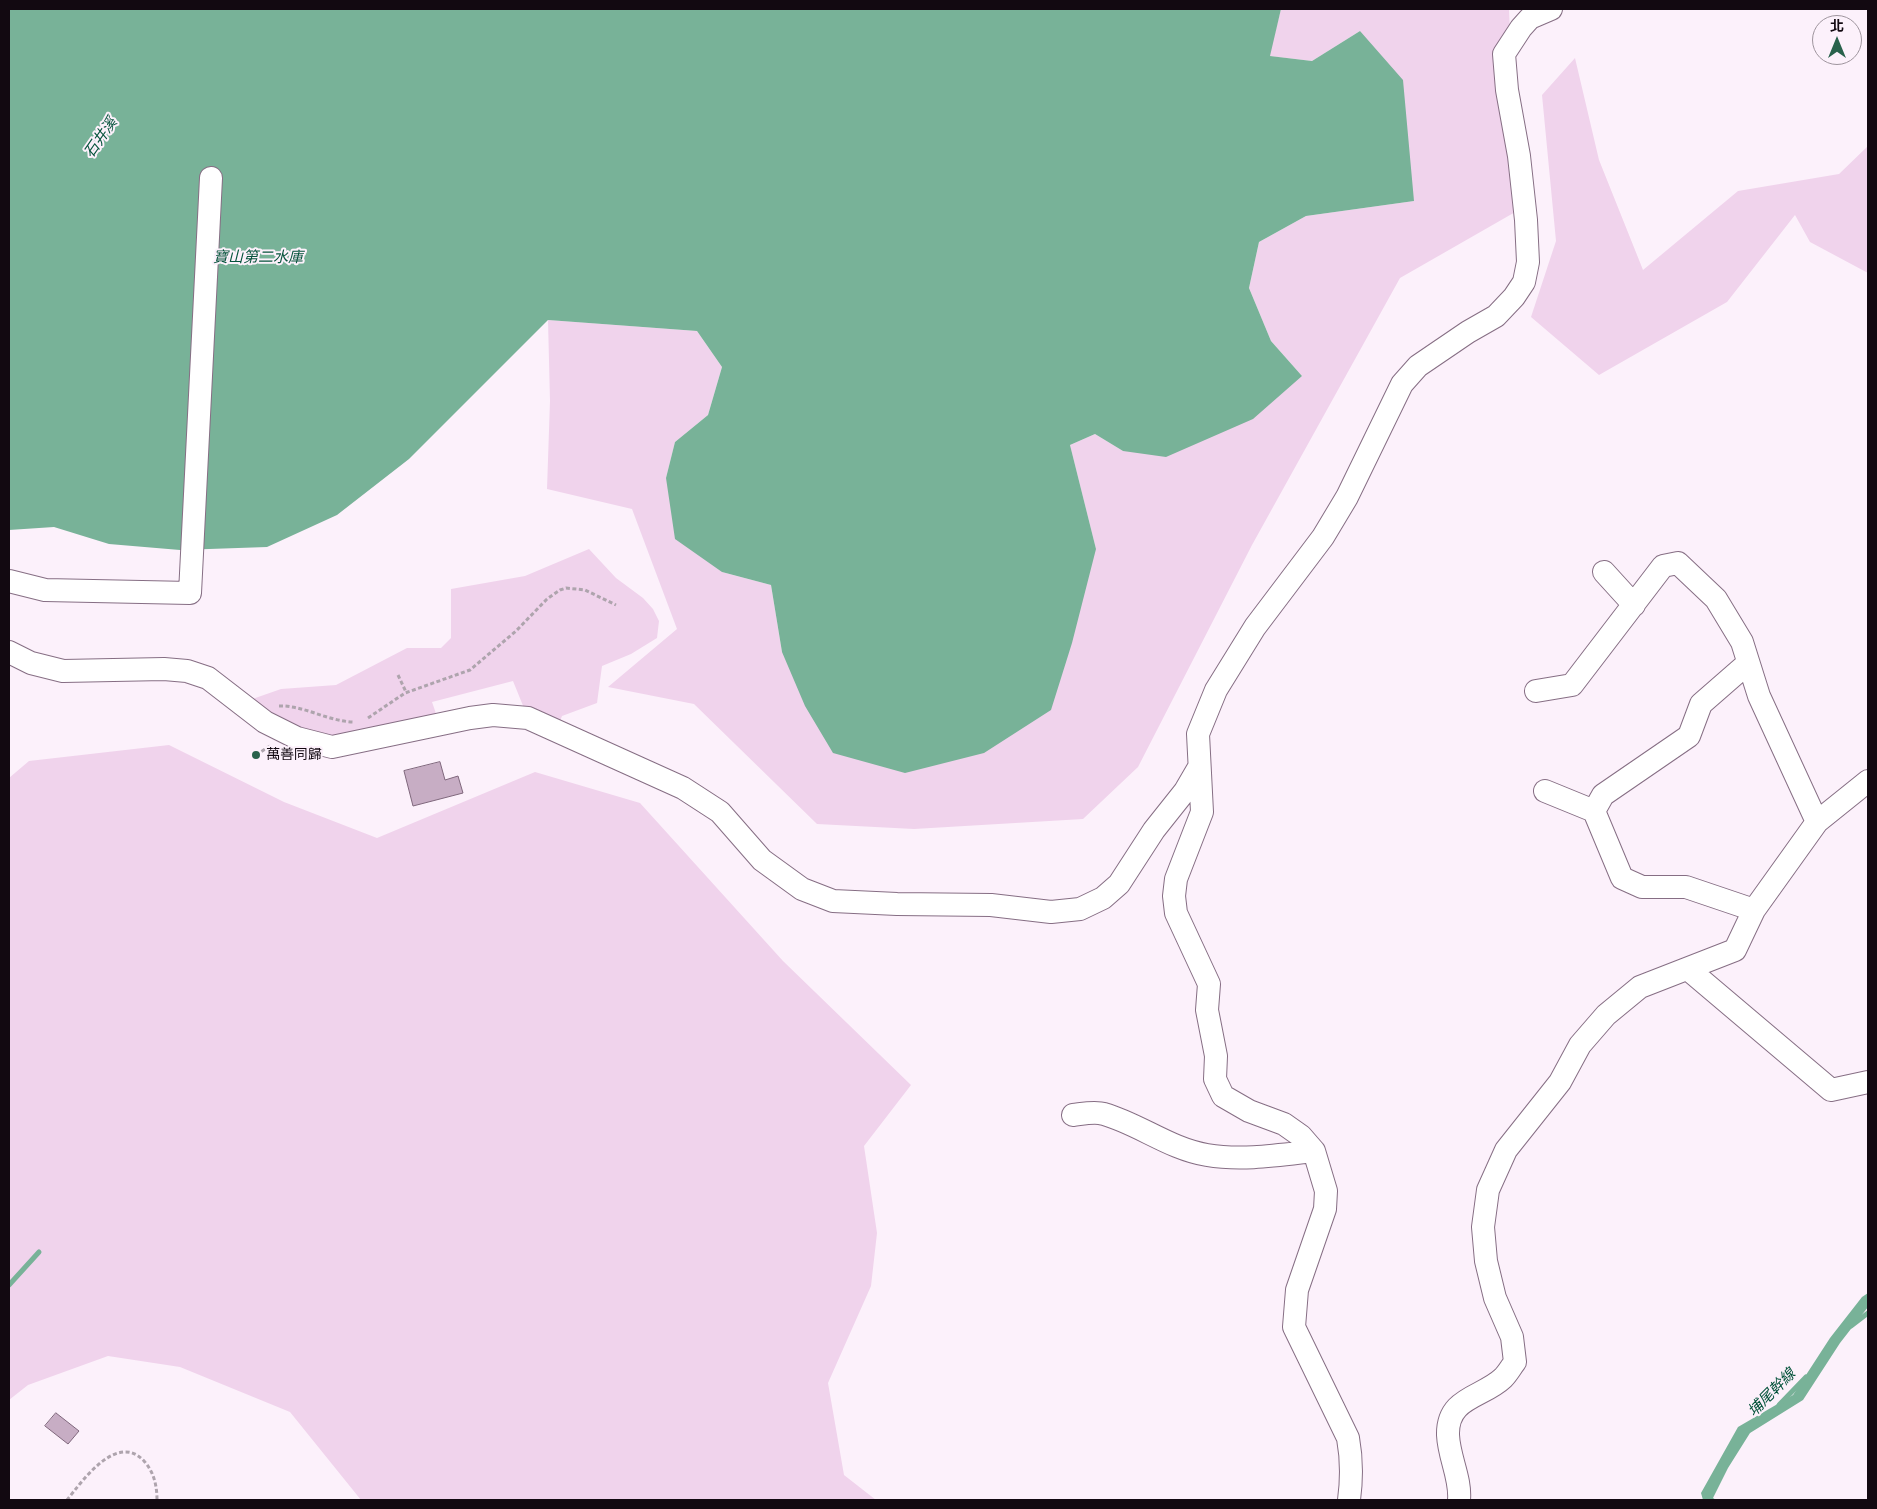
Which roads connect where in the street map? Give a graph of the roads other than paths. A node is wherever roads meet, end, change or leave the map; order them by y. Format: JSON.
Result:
{"nodes":[{"id":1,"x":1551,"y":9,"type":"edge"},
{"id":2,"x":211,"y":178,"type":"dead end"},
{"id":3,"x":1604,"y":572,"type":"dead end"},
{"id":4,"x":9,"y":581,"type":"edge"},
{"id":5,"x":1634,"y":605,"type":"junction"},
{"id":6,"x":9,"y":652,"type":"edge"},
{"id":7,"x":1748,"y":663,"type":"junction"},
{"id":8,"x":1536,"y":691,"type":"dead end"},
{"id":9,"x":1199,"y":767,"type":"junction"},
{"id":10,"x":1868,"y":781,"type":"edge"},
{"id":11,"x":1545,"y":791,"type":"dead end"},
{"id":12,"x":1594,"y":811,"type":"junction"},
{"id":13,"x":1817,"y":822,"type":"junction"},
{"id":14,"x":1754,"y":910,"type":"junction"},
{"id":15,"x":1688,"y":969,"type":"junction"},
{"id":16,"x":1868,"y":1082,"type":"edge"},
{"id":17,"x":1073,"y":1115,"type":"dead end"},
{"id":18,"x":1314,"y":1151,"type":"junction"},
{"id":19,"x":1349,"y":1500,"type":"edge"},
{"id":20,"x":1459,"y":1500,"type":"edge"}],
"edges":[{"from":1,"to":9,"type":"street"},
{"from":2,"to":4,"type":"street"},
{"from":3,"to":5,"type":"street"},
{"from":5,"to":7,"type":"street"},
{"from":5,"to":8,"type":"street"},
{"from":6,"to":9,"type":"street"},
{"from":7,"to":12,"type":"street"},
{"from":7,"to":13,"type":"street"},
{"from":9,"to":18,"type":"street"},
{"from":10,"to":13,"type":"street"},
{"from":11,"to":12,"type":"street"},
{"from":12,"to":14,"type":"street"},
{"from":13,"to":14,"type":"street"},
{"from":14,"to":15,"type":"street"},
{"from":15,"to":16,"type":"street"},
{"from":15,"to":20,"type":"street"},
{"from":17,"to":18,"type":"street"},
{"from":18,"to":19,"type":"street"}]}
